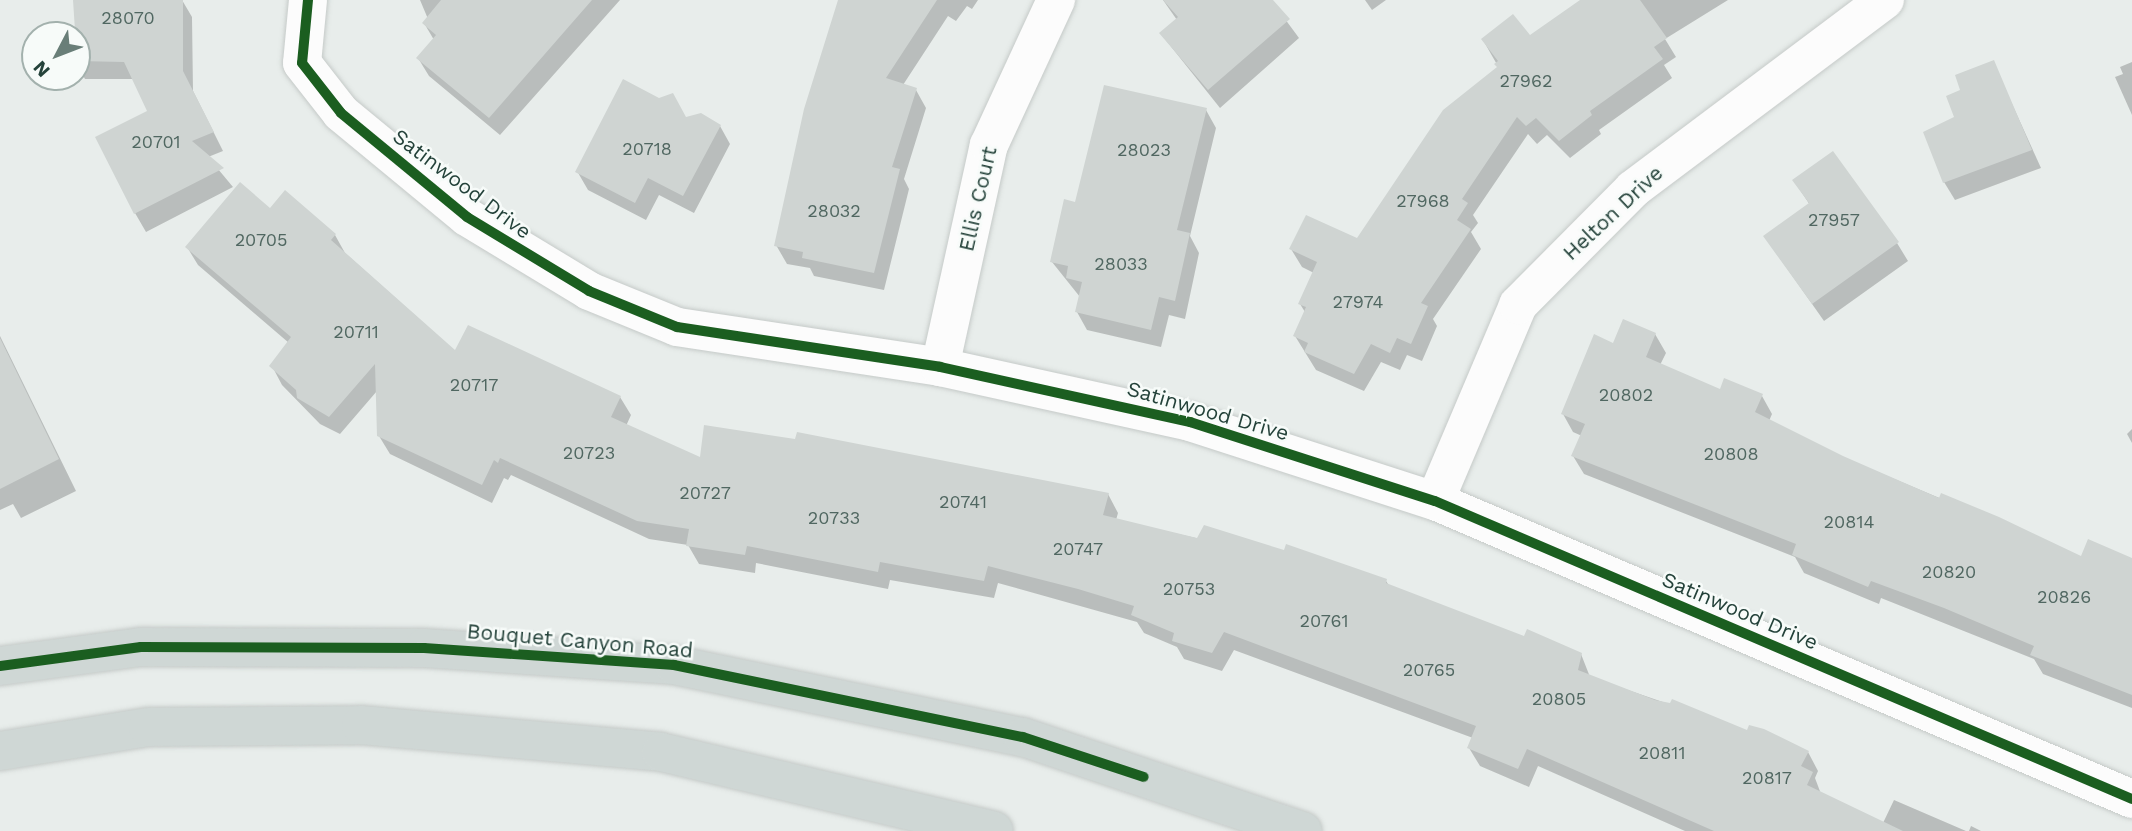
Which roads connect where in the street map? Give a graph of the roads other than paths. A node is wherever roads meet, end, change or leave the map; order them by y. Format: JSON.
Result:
{"nodes":[{"id":1,"x":309,"y":0,"type":"edge"},
{"id":2,"x":1056,"y":0,"type":"edge"},
{"id":3,"x":1885,"y":0,"type":"edge"},
{"id":4,"x":940,"y":367,"type":"junction"},
{"id":5,"x":1435,"y":501,"type":"junction"},
{"id":6,"x":0,"y":666,"type":"edge"},
{"id":7,"x":0,"y":751,"type":"edge"},
{"id":8,"x":2132,"y":799,"type":"edge"},
{"id":9,"x":994,"y":831,"type":"edge"},
{"id":10,"x":1303,"y":831,"type":"edge"}],
"edges":[{"from":1,"to":4,"type":"street","name":"Satinwood Drive"},
{"from":2,"to":4,"type":"street","name":"Ellis Court"},
{"from":3,"to":5,"type":"street","name":"Helton Drive"},
{"from":4,"to":5,"type":"street","name":"Satinwood Drive"},
{"from":5,"to":8,"type":"street","name":"Satinwood Drive"},
{"from":6,"to":10,"type":"main road","name":"Bouquet Canyon Road"},
{"from":7,"to":9,"type":"main road"}]}
